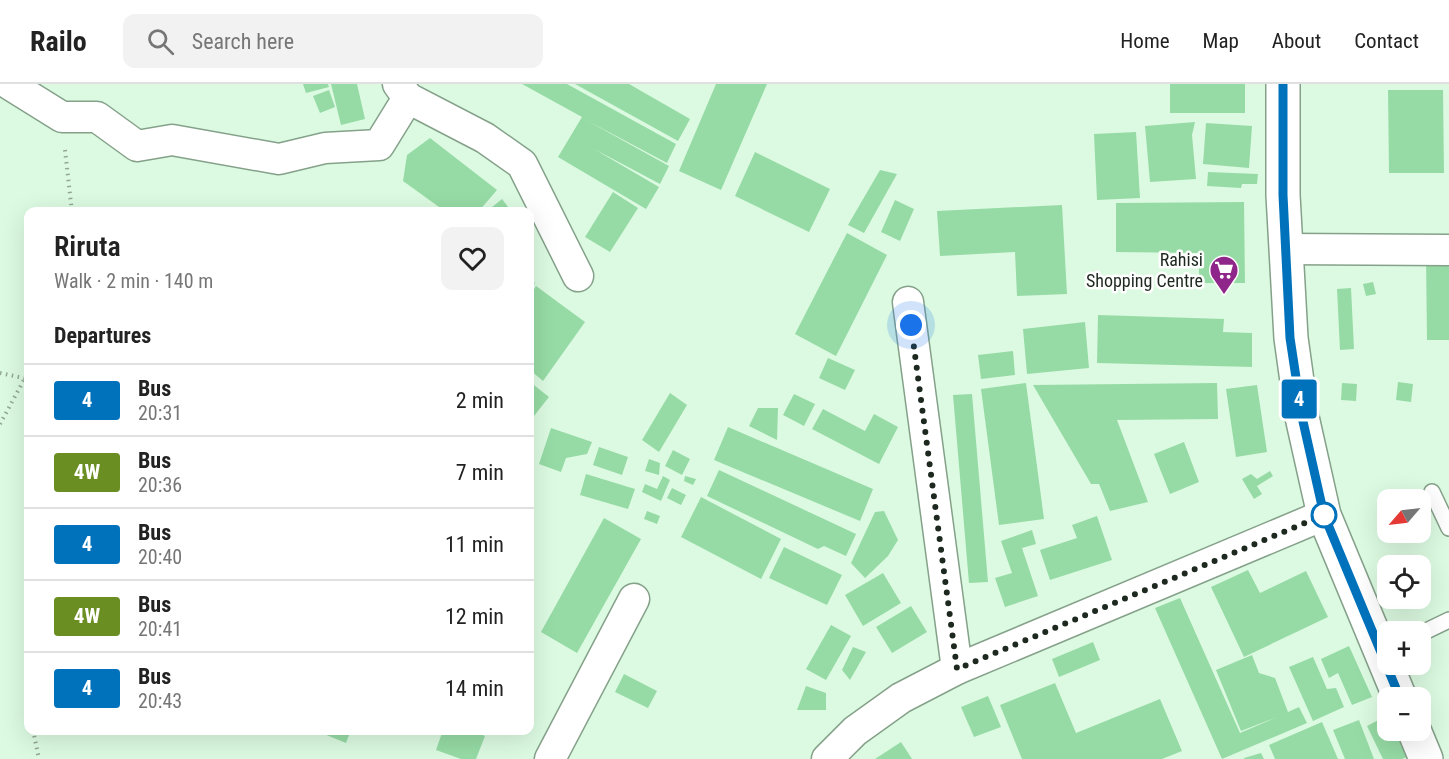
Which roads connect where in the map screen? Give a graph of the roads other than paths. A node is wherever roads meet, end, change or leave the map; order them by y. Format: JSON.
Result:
{"nodes":[{"id":1,"x":9,"y":84,"type":"edge"},
{"id":2,"x":1283,"y":84,"type":"edge"},
{"id":3,"x":403,"y":91,"type":"edge"},
{"id":4,"x":1286,"y":249,"type":"junction"},
{"id":5,"x":1449,"y":250,"type":"edge"},
{"id":6,"x":578,"y":276,"type":"dead end"},
{"id":7,"x":908,"y":302,"type":"dead end"},
{"id":8,"x":1432,"y":492,"type":"dead end"},
{"id":9,"x":1324,"y":515,"type":"junction"},
{"id":10,"x":1449,"y":528,"type":"edge"},
{"id":11,"x":634,"y":599,"type":"dead end"},
{"id":12,"x":1449,"y":620,"type":"edge"},
{"id":13,"x":1431,"y":629,"type":"edge"},
{"id":14,"x":1377,"y":633,"type":"edge"},
{"id":15,"x":957,"y":669,"type":"junction"},
{"id":16,"x":1419,"y":741,"type":"edge"},
{"id":17,"x":550,"y":759,"type":"edge"},
{"id":18,"x":827,"y":759,"type":"edge"},
{"id":19,"x":1426,"y":759,"type":"edge"}],
"edges":[{"from":1,"to":3,"type":"street"},
{"from":2,"to":4,"type":"main road"},
{"from":3,"to":6,"type":"street"},
{"from":4,"to":5,"type":"street"},
{"from":4,"to":9,"type":"main road"},
{"from":7,"to":15,"type":"street"},
{"from":8,"to":10,"type":"lane"},
{"from":9,"to":14,"type":"main road"},
{"from":9,"to":15,"type":"street"},
{"from":11,"to":17,"type":"street"},
{"from":12,"to":13,"type":"lane"},
{"from":15,"to":18,"type":"street"},
{"from":16,"to":19,"type":"main road"}]}
